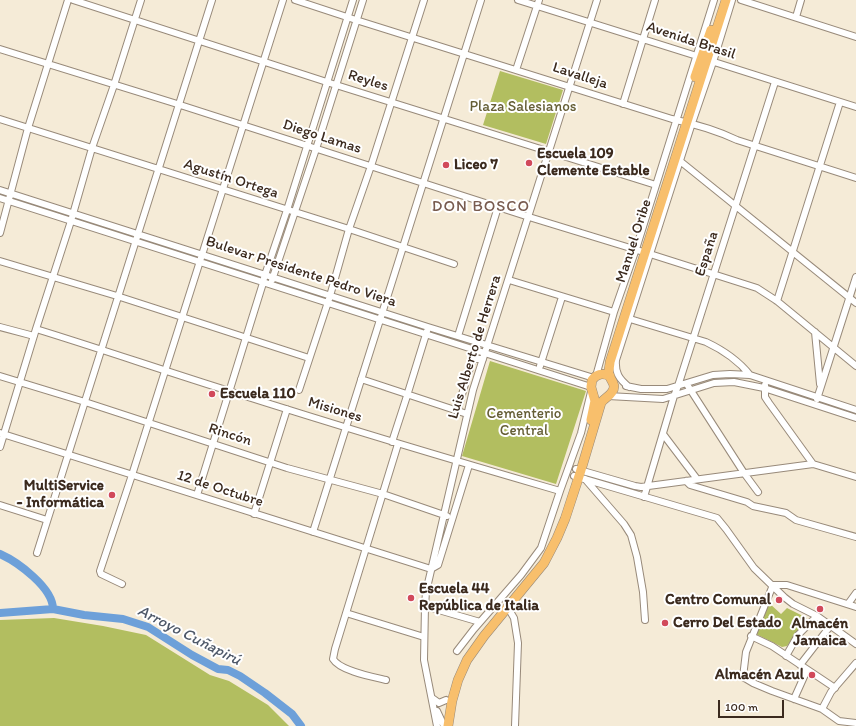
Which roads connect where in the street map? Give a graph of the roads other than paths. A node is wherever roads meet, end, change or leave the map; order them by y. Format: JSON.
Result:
{"nodes":[{"id":1,"x":68,"y":0,"type":"edge"},
{"id":2,"x":72,"y":0,"type":"edge"},
{"id":3,"x":141,"y":0,"type":"edge"},
{"id":4,"x":212,"y":0,"type":"edge"},
{"id":5,"x":283,"y":0,"type":"edge"},
{"id":6,"x":295,"y":0,"type":"edge"},
{"id":7,"x":353,"y":0,"type":"edge"},
{"id":8,"x":363,"y":0,"type":"edge"},
{"id":9,"x":424,"y":0,"type":"edge"},
{"id":10,"x":481,"y":0,"type":"edge"},
{"id":11,"x":518,"y":0,"type":"edge"},
{"id":12,"x":597,"y":0,"type":"edge"},
{"id":13,"x":655,"y":0,"type":"edge"},
{"id":14,"x":714,"y":0,"type":"edge"},
{"id":15,"x":720,"y":0,"type":"edge"},
{"id":16,"x":726,"y":0,"type":"edge"},
{"id":17,"x":732,"y":0,"type":"edge"},
{"id":18,"x":741,"y":0,"type":"edge"},
{"id":19,"x":801,"y":0,"type":"edge"},
{"id":20,"x":538,"y":3,"type":"edge"},
{"id":21,"x":796,"y":17,"type":"junction"},
{"id":22,"x":347,"y":18,"type":"junction"},
{"id":23,"x":135,"y":20,"type":"junction"},
{"id":24,"x":356,"y":20,"type":"junction"},
{"id":25,"x":590,"y":23,"type":"junction"},
{"id":26,"x":856,"y":37,"type":"edge"},
{"id":27,"x":412,"y":38,"type":"junction"},
{"id":28,"x":643,"y":39,"type":"junction"},
{"id":29,"x":199,"y":40,"type":"junction"},
{"id":30,"x":0,"y":49,"type":"edge"},
{"id":31,"x":464,"y":54,"type":"junction"},
{"id":32,"x":705,"y":59,"type":"junction"},
{"id":33,"x":263,"y":61,"type":"junction"},
{"id":34,"x":48,"y":65,"type":"junction"},
{"id":35,"x":516,"y":70,"type":"junction"},
{"id":36,"x":327,"y":82,"type":"junction"},
{"id":37,"x":775,"y":82,"type":"junction"},
{"id":38,"x":114,"y":85,"type":"junction"},
{"id":39,"x":336,"y":85,"type":"junction"},
{"id":40,"x":570,"y":87,"type":"junction"},
{"id":41,"x":391,"y":102,"type":"junction"},
{"id":42,"x":840,"y":102,"type":"junction"},
{"id":43,"x":179,"y":104,"type":"junction"},
{"id":44,"x":623,"y":104,"type":"junction"},
{"id":45,"x":856,"y":107,"type":"edge"},
{"id":46,"x":444,"y":118,"type":"junction"},
{"id":47,"x":0,"y":119,"type":"edge"},
{"id":48,"x":684,"y":122,"type":"junction"},
{"id":49,"x":243,"y":125,"type":"junction"},
{"id":50,"x":28,"y":128,"type":"junction"},
{"id":51,"x":307,"y":146,"type":"junction"},
{"id":52,"x":756,"y":147,"type":"junction"},
{"id":53,"x":92,"y":148,"type":"junction"},
{"id":54,"x":316,"y":149,"type":"junction"},
{"id":55,"x":549,"y":151,"type":"junction"},
{"id":56,"x":680,"y":161,"type":"junction"},
{"id":57,"x":371,"y":166,"type":"junction"},
{"id":58,"x":819,"y":166,"type":"junction"},
{"id":59,"x":158,"y":169,"type":"junction"},
{"id":60,"x":856,"y":178,"type":"edge"},
{"id":61,"x":423,"y":182,"type":"junction"},
{"id":62,"x":656,"y":185,"type":"junction"},
{"id":63,"x":0,"y":190,"type":"edge"},
{"id":64,"x":222,"y":190,"type":"junction"},
{"id":65,"x":10,"y":193,"type":"junction"},
{"id":66,"x":0,"y":198,"type":"edge"},
{"id":67,"x":9,"y":201,"type":"junction"},
{"id":68,"x":736,"y":206,"type":"junction"},
{"id":69,"x":498,"y":207,"type":"junction"},
{"id":70,"x":287,"y":210,"type":"junction"},
{"id":71,"x":295,"y":213,"type":"junction"},
{"id":72,"x":74,"y":214,"type":"junction"},
{"id":73,"x":529,"y":217,"type":"junction"},
{"id":74,"x":72,"y":221,"type":"junction"},
{"id":75,"x":349,"y":229,"type":"junction"},
{"id":76,"x":0,"y":233,"type":"edge"},
{"id":77,"x":138,"y":234,"type":"junction"},
{"id":78,"x":135,"y":241,"type":"junction"},
{"id":79,"x":402,"y":247,"type":"junction"},
{"id":80,"x":643,"y":252,"type":"junction"},
{"id":81,"x":792,"y":253,"type":"junction"},
{"id":82,"x":201,"y":254,"type":"junction"},
{"id":83,"x":0,"y":261,"type":"edge"},
{"id":84,"x":199,"y":262,"type":"junction"},
{"id":85,"x":454,"y":264,"type":"dead end"},
{"id":86,"x":713,"y":274,"type":"junction"},
{"id":87,"x":265,"y":275,"type":"junction"},
{"id":88,"x":54,"y":276,"type":"junction"},
{"id":89,"x":856,"y":276,"type":"edge"},
{"id":90,"x":274,"y":278,"type":"junction"},
{"id":91,"x":509,"y":280,"type":"junction"},
{"id":92,"x":264,"y":283,"type":"junction"},
{"id":93,"x":118,"y":296,"type":"junction"},
{"id":94,"x":330,"y":296,"type":"junction"},
{"id":95,"x":562,"y":297,"type":"junction"},
{"id":96,"x":849,"y":298,"type":"junction"},
{"id":97,"x":777,"y":300,"type":"junction"},
{"id":98,"x":328,"y":303,"type":"junction"},
{"id":99,"x":856,"y":303,"type":"edge"},
{"id":100,"x":382,"y":312,"type":"junction"},
{"id":101,"x":614,"y":312,"type":"junction"},
{"id":102,"x":182,"y":317,"type":"junction"},
{"id":103,"x":630,"y":318,"type":"junction"},
{"id":104,"x":380,"y":320,"type":"junction"},
{"id":105,"x":0,"y":327,"type":"edge"},
{"id":106,"x":428,"y":327,"type":"junction"},
{"id":107,"x":36,"y":329,"type":"junction"},
{"id":108,"x":815,"y":332,"type":"junction"},
{"id":109,"x":426,"y":334,"type":"junction"},
{"id":110,"x":34,"y":336,"type":"junction"},
{"id":111,"x":458,"y":336,"type":"junction"},
{"id":112,"x":246,"y":338,"type":"junction"},
{"id":113,"x":694,"y":338,"type":"junction"},
{"id":114,"x":488,"y":345,"type":"junction"},
{"id":115,"x":833,"y":348,"type":"junction"},
{"id":116,"x":101,"y":349,"type":"junction"},
{"id":117,"x":484,"y":356,"type":"junction"},
{"id":118,"x":309,"y":358,"type":"junction"},
{"id":119,"x":541,"y":362,"type":"junction"},
{"id":120,"x":856,"y":366,"type":"edge"},
{"id":121,"x":164,"y":370,"type":"junction"},
{"id":122,"x":539,"y":370,"type":"junction"},
{"id":123,"x":581,"y":374,"type":"junction"},
{"id":124,"x":750,"y":375,"type":"junction"},
{"id":125,"x":0,"y":376,"type":"edge"},
{"id":126,"x":361,"y":378,"type":"junction"},
{"id":127,"x":611,"y":379,"type":"junction"},
{"id":128,"x":766,"y":381,"type":"junction"},
{"id":129,"x":20,"y":382,"type":"junction"},
{"id":130,"x":577,"y":382,"type":"junction"},
{"id":131,"x":594,"y":383,"type":"junction"},
{"id":132,"x":687,"y":383,"type":"junction"},
{"id":133,"x":678,"y":386,"type":"junction"},
{"id":134,"x":629,"y":387,"type":"junction"},
{"id":135,"x":820,"y":387,"type":"junction"},
{"id":136,"x":764,"y":388,"type":"junction"},
{"id":137,"x":299,"y":390,"type":"dead end"},
{"id":138,"x":690,"y":390,"type":"junction"},
{"id":139,"x":229,"y":391,"type":"junction"},
{"id":140,"x":407,"y":394,"type":"junction"},
{"id":141,"x":607,"y":396,"type":"junction"},
{"id":142,"x":674,"y":396,"type":"junction"},
{"id":143,"x":818,"y":397,"type":"junction"},
{"id":144,"x":85,"y":402,"type":"junction"},
{"id":145,"x":815,"y":404,"type":"junction"},
{"id":146,"x":287,"y":409,"type":"junction"},
{"id":147,"x":856,"y":410,"type":"edge"},
{"id":148,"x":457,"y":411,"type":"junction"},
{"id":149,"x":467,"y":414,"type":"junction"},
{"id":150,"x":856,"y":418,"type":"edge"},
{"id":151,"x":148,"y":422,"type":"junction"},
{"id":152,"x":346,"y":427,"type":"junction"},
{"id":153,"x":2,"y":434,"type":"edge"},
{"id":154,"x":663,"y":434,"type":"junction"},
{"id":155,"x":212,"y":443,"type":"junction"},
{"id":156,"x":395,"y":443,"type":"junction"},
{"id":157,"x":0,"y":447,"type":"edge"},
{"id":158,"x":68,"y":454,"type":"junction"},
{"id":159,"x":270,"y":462,"type":"junction"},
{"id":160,"x":456,"y":462,"type":"junction"},
{"id":161,"x":813,"y":464,"type":"junction"},
{"id":162,"x":469,"y":465,"type":"junction"},
{"id":163,"x":744,"y":473,"type":"junction"},
{"id":164,"x":579,"y":474,"type":"junction"},
{"id":165,"x":132,"y":475,"type":"junction"},
{"id":166,"x":856,"y":477,"type":"edge"},
{"id":167,"x":452,"y":478,"type":"junction"},
{"id":168,"x":698,"y":479,"type":"junction"},
{"id":169,"x":329,"y":480,"type":"junction"},
{"id":170,"x":686,"y":481,"type":"junction"},
{"id":171,"x":464,"y":482,"type":"junction"},
{"id":172,"x":647,"y":486,"type":"junction"},
{"id":173,"x":560,"y":491,"type":"junction"},
{"id":174,"x":758,"y":492,"type":"dead end"},
{"id":175,"x":383,"y":494,"type":"junction"},
{"id":176,"x":197,"y":495,"type":"junction"},
{"id":177,"x":644,"y":497,"type":"junction"},
{"id":178,"x":448,"y":498,"type":"junction"},
{"id":179,"x":458,"y":501,"type":"junction"},
{"id":180,"x":0,"y":505,"type":"edge"},
{"id":181,"x":254,"y":514,"type":"junction"},
{"id":182,"x":444,"y":515,"type":"junction"},
{"id":183,"x":452,"y":518,"type":"junction"},
{"id":184,"x":47,"y":520,"type":"junction"},
{"id":185,"x":313,"y":532,"type":"junction"},
{"id":186,"x":856,"y":537,"type":"edge"},
{"id":187,"x":366,"y":548,"type":"junction"},
{"id":188,"x":546,"y":549,"type":"junction"},
{"id":189,"x":36,"y":553,"type":"dead end"},
{"id":190,"x":536,"y":556,"type":"junction"},
{"id":191,"x":432,"y":569,"type":"junction"},
{"id":192,"x":122,"y":584,"type":"dead end"},
{"id":193,"x":772,"y":585,"type":"junction"},
{"id":194,"x":856,"y":593,"type":"edge"},
{"id":195,"x":848,"y":604,"type":"junction"},
{"id":196,"x":425,"y":606,"type":"junction"},
{"id":197,"x":856,"y":607,"type":"edge"},
{"id":198,"x":508,"y":608,"type":"junction"},
{"id":199,"x":346,"y":614,"type":"junction"},
{"id":200,"x":817,"y":616,"type":"junction"},
{"id":201,"x":645,"y":620,"type":"dead end"},
{"id":202,"x":480,"y":622,"type":"junction"},
{"id":203,"x":831,"y":625,"type":"junction"},
{"id":204,"x":751,"y":636,"type":"junction"},
{"id":205,"x":424,"y":637,"type":"junction"},
{"id":206,"x":856,"y":644,"type":"edge"},
{"id":207,"x":457,"y":651,"type":"dead end"},
{"id":208,"x":786,"y":656,"type":"junction"},
{"id":209,"x":856,"y":663,"type":"edge"},
{"id":210,"x":800,"y":665,"type":"junction"},
{"id":211,"x":807,"y":670,"type":"junction"},
{"id":212,"x":386,"y":680,"type":"dead end"},
{"id":213,"x":835,"y":688,"type":"junction"},
{"id":214,"x":432,"y":698,"type":"junction"},
{"id":215,"x":794,"y":699,"type":"junction"},
{"id":216,"x":446,"y":700,"type":"junction"},
{"id":217,"x":822,"y":709,"type":"junction"},
{"id":218,"x":856,"y":723,"type":"edge"},
{"id":219,"x":446,"y":725,"type":"edge"},
{"id":220,"x":515,"y":726,"type":"edge"}],
"edges":[{"from":1,"to":34,"type":"street"},
{"from":2,"to":23,"type":"street","name":"Reyles"},
{"from":3,"to":23,"type":"street"},
{"from":4,"to":29,"type":"street"},
{"from":5,"to":33,"type":"street"},
{"from":6,"to":22,"type":"street","name":"Lavalleja"},
{"from":7,"to":22,"type":"street"},
{"from":8,"to":24,"type":"street"},
{"from":9,"to":27,"type":"street"},
{"from":10,"to":31,"type":"street"},
{"from":11,"to":20,"type":"street","name":"Avenida Brasil"},
{"from":12,"to":25,"type":"street","name":"Luis Alberto de Herrera"},
{"from":13,"to":28,"type":"street"},
{"from":14,"to":32,"type":"street","name":"Manuel Oribe"},
{"from":15,"to":32,"type":"highway","name":"Manuel Oribe"},
{"from":16,"to":32,"type":"highway","name":"Manuel Oribe"},
{"from":17,"to":32,"type":"street"},
{"from":18,"to":21,"type":"street"},
{"from":19,"to":21,"type":"street"},
{"from":20,"to":25,"type":"street","name":"Avenida Brasil"},
{"from":20,"to":35,"type":"street"},
{"from":21,"to":26,"type":"street"},
{"from":22,"to":24,"type":"street","name":"Lavalleja"},
{"from":22,"to":36,"type":"street"},
{"from":23,"to":29,"type":"street","name":"Reyles"},
{"from":23,"to":38,"type":"street"},
{"from":24,"to":27,"type":"street","name":"Lavalleja"},
{"from":24,"to":39,"type":"street"},
{"from":25,"to":28,"type":"street","name":"Avenida Brasil"},
{"from":25,"to":40,"type":"street","name":"Luis Alberto de Herrera"},
{"from":27,"to":31,"type":"street","name":"Lavalleja"},
{"from":27,"to":41,"type":"street"},
{"from":28,"to":32,"type":"street","name":"Avenida Brasil"},
{"from":28,"to":44,"type":"street"},
{"from":29,"to":33,"type":"street","name":"Reyles"},
{"from":29,"to":43,"type":"street"},
{"from":30,"to":34,"type":"street","name":"Diego Lamas"},
{"from":31,"to":35,"type":"street","name":"Lavalleja"},
{"from":31,"to":46,"type":"street"},
{"from":32,"to":37,"type":"street","name":"Avenida Brasil"},
{"from":32,"to":48,"type":"street"},
{"from":32,"to":48,"type":"street","name":"Manuel Oribe"},
{"from":32,"to":48,"type":"highway","name":"Manuel Oribe"},
{"from":33,"to":36,"type":"street","name":"Reyles"},
{"from":33,"to":49,"type":"street"},
{"from":34,"to":38,"type":"street","name":"Diego Lamas"},
{"from":34,"to":50,"type":"street"},
{"from":35,"to":40,"type":"street","name":"Lavalleja"},
{"from":36,"to":39,"type":"street","name":"Reyles"},
{"from":36,"to":51,"type":"street"},
{"from":37,"to":42,"type":"street","name":"Avenida Brasil"},
{"from":37,"to":52,"type":"street","name":"España"},
{"from":38,"to":43,"type":"street","name":"Diego Lamas"},
{"from":38,"to":53,"type":"street"},
{"from":39,"to":41,"type":"street","name":"Reyles"},
{"from":39,"to":54,"type":"street"},
{"from":40,"to":44,"type":"street","name":"Lavalleja"},
{"from":40,"to":55,"type":"street","name":"Luis Alberto de Herrera"},
{"from":41,"to":46,"type":"street","name":"Reyles"},
{"from":41,"to":57,"type":"street"},
{"from":42,"to":45,"type":"street","name":"Avenida Brasil"},
{"from":42,"to":58,"type":"street"},
{"from":43,"to":49,"type":"street","name":"Diego Lamas"},
{"from":43,"to":59,"type":"street"},
{"from":44,"to":48,"type":"street","name":"Lavalleja"},
{"from":46,"to":55,"type":"street","name":"Reyles"},
{"from":46,"to":61,"type":"street"},
{"from":47,"to":50,"type":"street","name":"Agustín Ortega"},
{"from":48,"to":52,"type":"street","name":"Lavalleja"},
{"from":48,"to":56,"type":"street"},
{"from":48,"to":62,"type":"street","name":"Manuel Oribe"},
{"from":48,"to":80,"type":"highway","name":"Manuel Oribe"},
{"from":49,"to":51,"type":"street","name":"Diego Lamas"},
{"from":49,"to":64,"type":"street"},
{"from":50,"to":53,"type":"street","name":"Agustín Ortega"},
{"from":50,"to":65,"type":"street"},
{"from":51,"to":54,"type":"street","name":"Diego Lamas"},
{"from":51,"to":70,"type":"street"},
{"from":52,"to":58,"type":"street","name":"Lavalleja"},
{"from":52,"to":68,"type":"street","name":"España"},
{"from":53,"to":59,"type":"street","name":"Agustín Ortega"},
{"from":53,"to":72,"type":"street"},
{"from":54,"to":57,"type":"street","name":"Diego Lamas"},
{"from":54,"to":71,"type":"street"},
{"from":55,"to":62,"type":"street","name":"Reyles"},
{"from":55,"to":73,"type":"street","name":"Luis Alberto de Herrera"},
{"from":56,"to":68,"type":"street"},
{"from":56,"to":80,"type":"street"},
{"from":57,"to":61,"type":"street","name":"Diego Lamas"},
{"from":57,"to":75,"type":"street"},
{"from":58,"to":60,"type":"street","name":"Lavalleja"},
{"from":58,"to":81,"type":"street"},
{"from":59,"to":64,"type":"street","name":"Agustín Ortega"},
{"from":59,"to":77,"type":"street"},
{"from":61,"to":69,"type":"street","name":"Diego Lamas"},
{"from":61,"to":79,"type":"street"},
{"from":62,"to":80,"type":"street","name":"Manuel Oribe"},
{"from":63,"to":65,"type":"street","name":"Bulevar Presidente Pedro Viera"},
{"from":64,"to":70,"type":"street","name":"Agustín Ortega"},
{"from":64,"to":82,"type":"street"},
{"from":65,"to":67,"type":"street"},
{"from":65,"to":72,"type":"street","name":"Bulevar Presidente Pedro Viera"},
{"from":66,"to":67,"type":"street","name":"Bulevar Presidente Pedro Viera"},
{"from":67,"to":74,"type":"street","name":"Bulevar Presidente Pedro Viera"},
{"from":67,"to":76,"type":"street"},
{"from":68,"to":81,"type":"street"},
{"from":68,"to":86,"type":"street","name":"España"},
{"from":69,"to":73,"type":"street","name":"Diego Lamas"},
{"from":69,"to":111,"type":"street"},
{"from":70,"to":71,"type":"street","name":"Agustín Ortega"},
{"from":70,"to":87,"type":"street"},
{"from":71,"to":75,"type":"street","name":"Agustín Ortega"},
{"from":71,"to":90,"type":"street"},
{"from":72,"to":74,"type":"street"},
{"from":72,"to":77,"type":"street","name":"Bulevar Presidente Pedro Viera"},
{"from":73,"to":80,"type":"street","name":"Diego Lamas"},
{"from":73,"to":91,"type":"street","name":"Luis Alberto de Herrera"},
{"from":74,"to":78,"type":"street","name":"Bulevar Presidente Pedro Viera"},
{"from":74,"to":88,"type":"street"},
{"from":75,"to":79,"type":"street","name":"Agustín Ortega"},
{"from":75,"to":94,"type":"street"},
{"from":77,"to":78,"type":"street"},
{"from":77,"to":82,"type":"street","name":"Bulevar Presidente Pedro Viera"},
{"from":78,"to":84,"type":"street","name":"Bulevar Presidente Pedro Viera"},
{"from":78,"to":93,"type":"street"},
{"from":79,"to":85,"type":"street","name":"Agustín Ortega"},
{"from":79,"to":100,"type":"street"},
{"from":80,"to":86,"type":"street","name":"Diego Lamas"},
{"from":80,"to":101,"type":"street","name":"Manuel Oribe"},
{"from":80,"to":103,"type":"street"},
{"from":80,"to":127,"type":"highway","name":"Manuel Oribe"},
{"from":80,"to":131,"type":"highway","name":"Manuel Oribe"},
{"from":81,"to":96,"type":"street"},
{"from":81,"to":97,"type":"street"},
{"from":82,"to":84,"type":"street"},
{"from":82,"to":87,"type":"street","name":"Bulevar Presidente Pedro Viera"},
{"from":83,"to":88,"type":"street"},
{"from":84,"to":92,"type":"street","name":"Bulevar Presidente Pedro Viera"},
{"from":84,"to":102,"type":"street"},
{"from":86,"to":97,"type":"street","name":"Diego Lamas"},
{"from":86,"to":113,"type":"street","name":"España"},
{"from":87,"to":90,"type":"street","name":"Bulevar Presidente Pedro Viera"},
{"from":87,"to":92,"type":"street"},
{"from":88,"to":93,"type":"street"},
{"from":88,"to":107,"type":"street"},
{"from":89,"to":96,"type":"street"},
{"from":90,"to":92,"type":"street"},
{"from":90,"to":94,"type":"street","name":"Bulevar Presidente Pedro Viera"},
{"from":91,"to":95,"type":"street"},
{"from":91,"to":114,"type":"street","name":"Luis Alberto de Herrera"},
{"from":92,"to":98,"type":"street","name":"Bulevar Presidente Pedro Viera"},
{"from":92,"to":112,"type":"street"},
{"from":93,"to":102,"type":"street"},
{"from":93,"to":116,"type":"street"},
{"from":94,"to":98,"type":"street"},
{"from":94,"to":100,"type":"street","name":"Bulevar Presidente Pedro Viera"},
{"from":95,"to":101,"type":"street"},
{"from":95,"to":119,"type":"street"},
{"from":96,"to":99,"type":"street"},
{"from":96,"to":115,"type":"street"},
{"from":97,"to":108,"type":"street","name":"Diego Lamas"},
{"from":98,"to":104,"type":"street","name":"Bulevar Presidente Pedro Viera"},
{"from":98,"to":118,"type":"street"},
{"from":100,"to":104,"type":"street"},
{"from":100,"to":106,"type":"street","name":"Bulevar Presidente Pedro Viera"},
{"from":101,"to":131,"type":"street","name":"Manuel Oribe"},
{"from":102,"to":112,"type":"street"},
{"from":102,"to":121,"type":"street"},
{"from":103,"to":113,"type":"street"},
{"from":103,"to":134,"type":"street"},
{"from":104,"to":109,"type":"street","name":"Bulevar Presidente Pedro Viera"},
{"from":104,"to":126,"type":"street"},
{"from":105,"to":110,"type":"street"},
{"from":106,"to":109,"type":"street"},
{"from":106,"to":111,"type":"street","name":"Bulevar Presidente Pedro Viera"},
{"from":107,"to":110,"type":"street"},
{"from":107,"to":116,"type":"street","name":"Misiones"},
{"from":108,"to":115,"type":"street","name":"Diego Lamas"},
{"from":108,"to":135,"type":"street"},
{"from":109,"to":117,"type":"street","name":"Bulevar Presidente Pedro Viera"},
{"from":109,"to":140,"type":"street"},
{"from":110,"to":129,"type":"street"},
{"from":111,"to":114,"type":"street","name":"Bulevar Presidente Pedro Viera"},
{"from":112,"to":118,"type":"street"},
{"from":112,"to":139,"type":"street"},
{"from":113,"to":124,"type":"street"},
{"from":113,"to":133,"type":"street","name":"España"},
{"from":114,"to":117,"type":"street","name":"Luis Alberto de Herrera"},
{"from":114,"to":119,"type":"street","name":"Bulevar Presidente Pedro Viera"},
{"from":115,"to":120,"type":"street","name":"Diego Lamas"},
{"from":115,"to":135,"type":"street"},
{"from":116,"to":121,"type":"street","name":"Misiones"},
{"from":116,"to":144,"type":"street"},
{"from":117,"to":122,"type":"street","name":"Bulevar Presidente Pedro Viera"},
{"from":117,"to":148,"type":"street"},
{"from":117,"to":149,"type":"street","name":"Luis Alberto de Herrera"},
{"from":118,"to":137,"type":"street"},
{"from":119,"to":122,"type":"street"},
{"from":119,"to":123,"type":"street","name":"Bulevar Presidente Pedro Viera"},
{"from":121,"to":139,"type":"street","name":"Misiones"},
{"from":121,"to":151,"type":"street"},
{"from":122,"to":130,"type":"street","name":"Bulevar Presidente Pedro Viera"},
{"from":123,"to":130,"type":"street"},
{"from":123,"to":131,"type":"street","name":"Bulevar Presidente Pedro Viera"},
{"from":124,"to":128,"type":"street"},
{"from":124,"to":132,"type":"street"},
{"from":125,"to":129,"type":"street","name":"Rincón"},
{"from":126,"to":140,"type":"street"},
{"from":126,"to":152,"type":"street"},
{"from":127,"to":131,"type":"highway"},
{"from":127,"to":134,"type":"street"},
{"from":127,"to":141,"type":"highway","name":"Manuel Oribe"},
{"from":128,"to":136,"type":"street"},
{"from":128,"to":143,"type":"street"},
{"from":129,"to":144,"type":"street","name":"Rincón"},
{"from":129,"to":153,"type":"street"},
{"from":130,"to":131,"type":"street","name":"Bulevar Presidente Pedro Viera"},
{"from":131,"to":141,"type":"highway"},
{"from":131,"to":164,"type":"highway","name":"Manuel Oribe"},
{"from":131,"to":173,"type":"street","name":"Manuel Oribe"},
{"from":132,"to":133,"type":"street"},
{"from":132,"to":138,"type":"street"},
{"from":133,"to":134,"type":"street"},
{"from":133,"to":142,"type":"street","name":"España"},
{"from":135,"to":143,"type":"street"},
{"from":136,"to":138,"type":"street"},
{"from":136,"to":145,"type":"street"},
{"from":136,"to":161,"type":"street"},
{"from":138,"to":142,"type":"street"},
{"from":138,"to":163,"type":"street"},
{"from":139,"to":146,"type":"street","name":"Misiones"},
{"from":139,"to":155,"type":"street"},
{"from":140,"to":148,"type":"street"},
{"from":140,"to":156,"type":"street"},
{"from":141,"to":142,"type":"street"},
{"from":141,"to":164,"type":"highway","name":"Manuel Oribe"},
{"from":142,"to":154,"type":"street","name":"España"},
{"from":143,"to":145,"type":"street"},
{"from":143,"to":147,"type":"street"},
{"from":144,"to":151,"type":"street","name":"Rincón"},
{"from":144,"to":158,"type":"street"},
{"from":145,"to":150,"type":"street"},
{"from":146,"to":152,"type":"street","name":"Misiones"},
{"from":146,"to":159,"type":"street"},
{"from":148,"to":149,"type":"street"},
{"from":149,"to":160,"type":"street","name":"Luis Alberto de Herrera"},
{"from":151,"to":155,"type":"street","name":"Rincón"},
{"from":151,"to":165,"type":"street"},
{"from":152,"to":156,"type":"street","name":"Misiones"},
{"from":152,"to":169,"type":"street"},
{"from":153,"to":157,"type":"street"},
{"from":153,"to":158,"type":"street","name":"12 de Octubre"},
{"from":154,"to":168,"type":"street"},
{"from":154,"to":172,"type":"street","name":"España"},
{"from":155,"to":159,"type":"street","name":"Rincón"},
{"from":155,"to":176,"type":"street"},
{"from":156,"to":160,"type":"street","name":"Misiones"},
{"from":156,"to":175,"type":"street"},
{"from":158,"to":165,"type":"street","name":"12 de Octubre"},
{"from":158,"to":184,"type":"street"},
{"from":159,"to":169,"type":"street","name":"Rincón"},
{"from":159,"to":181,"type":"street"},
{"from":160,"to":162,"type":"street","name":"Misiones"},
{"from":160,"to":167,"type":"street","name":"Luis Alberto de Herrera"},
{"from":161,"to":163,"type":"street"},
{"from":161,"to":166,"type":"street"},
{"from":162,"to":171,"type":"street"},
{"from":162,"to":173,"type":"street","name":"Misiones"},
{"from":163,"to":168,"type":"street"},
{"from":163,"to":174,"type":"street"},
{"from":164,"to":172,"type":"street"},
{"from":164,"to":177,"type":"street"},
{"from":164,"to":188,"type":"highway","name":"Manuel Oribe"},
{"from":164,"to":198,"type":"highway","name":"Manuel Oribe"},
{"from":164,"to":201,"type":"street"},
{"from":165,"to":176,"type":"street","name":"12 de Octubre"},
{"from":165,"to":192,"type":"street"},
{"from":167,"to":171,"type":"street"},
{"from":167,"to":178,"type":"street","name":"Luis Alberto de Herrera"},
{"from":168,"to":170,"type":"street"},
{"from":169,"to":175,"type":"street","name":"Rincón"},
{"from":169,"to":185,"type":"street"},
{"from":170,"to":172,"type":"street"},
{"from":170,"to":186,"type":"street"},
{"from":171,"to":179,"type":"street"},
{"from":172,"to":177,"type":"street","name":"España"},
{"from":173,"to":190,"type":"street","name":"Manuel Oribe"},
{"from":175,"to":182,"type":"street","name":"Rincón"},
{"from":175,"to":187,"type":"street"},
{"from":176,"to":181,"type":"street","name":"12 de Octubre"},
{"from":177,"to":193,"type":"street"},
{"from":178,"to":179,"type":"street"},
{"from":178,"to":182,"type":"street","name":"Luis Alberto de Herrera"},
{"from":179,"to":183,"type":"street"},
{"from":180,"to":184,"type":"street"},
{"from":181,"to":185,"type":"street","name":"12 de Octubre"},
{"from":182,"to":183,"type":"street","name":"Rincón"},
{"from":182,"to":191,"type":"street","name":"Luis Alberto de Herrera"},
{"from":183,"to":191,"type":"street"},
{"from":184,"to":189,"type":"street"},
{"from":185,"to":187,"type":"street","name":"12 de Octubre"},
{"from":187,"to":191,"type":"street","name":"12 de Octubre"},
{"from":187,"to":199,"type":"street"},
{"from":188,"to":190,"type":"street"},
{"from":188,"to":216,"type":"highway","name":"Manuel Oribe"},
{"from":190,"to":202,"type":"street","name":"Manuel Oribe"},
{"from":191,"to":196,"type":"street","name":"Luis Alberto de Herrera"},
{"from":193,"to":195,"type":"street"},
{"from":193,"to":200,"type":"street"},
{"from":193,"to":204,"type":"street"},
{"from":194,"to":195,"type":"street"},
{"from":195,"to":197,"type":"street"},
{"from":196,"to":202,"type":"street"},
{"from":196,"to":205,"type":"street","name":"Luis Alberto de Herrera"},
{"from":198,"to":219,"type":"highway","name":"Manuel Oribe"},
{"from":198,"to":220,"type":"street"},
{"from":199,"to":205,"type":"street"},
{"from":199,"to":212,"type":"street"},
{"from":200,"to":203,"type":"street"},
{"from":200,"to":208,"type":"street"},
{"from":202,"to":207,"type":"street","name":"Manuel Oribe"},
{"from":203,"to":206,"type":"street"},
{"from":203,"to":210,"type":"street"},
{"from":204,"to":208,"type":"street"},
{"from":204,"to":215,"type":"street"},
{"from":205,"to":214,"type":"street","name":"Luis Alberto de Herrera"},
{"from":208,"to":210,"type":"street"},
{"from":209,"to":213,"type":"street"},
{"from":210,"to":211,"type":"street"},
{"from":211,"to":213,"type":"street"},
{"from":211,"to":215,"type":"street"},
{"from":213,"to":217,"type":"street"},
{"from":214,"to":216,"type":"street"},
{"from":214,"to":219,"type":"street"},
{"from":214,"to":219,"type":"street","name":"Luis Alberto de Herrera"},
{"from":215,"to":217,"type":"street"},
{"from":216,"to":219,"type":"highway","name":"Manuel Oribe"},
{"from":217,"to":218,"type":"street"}]}
